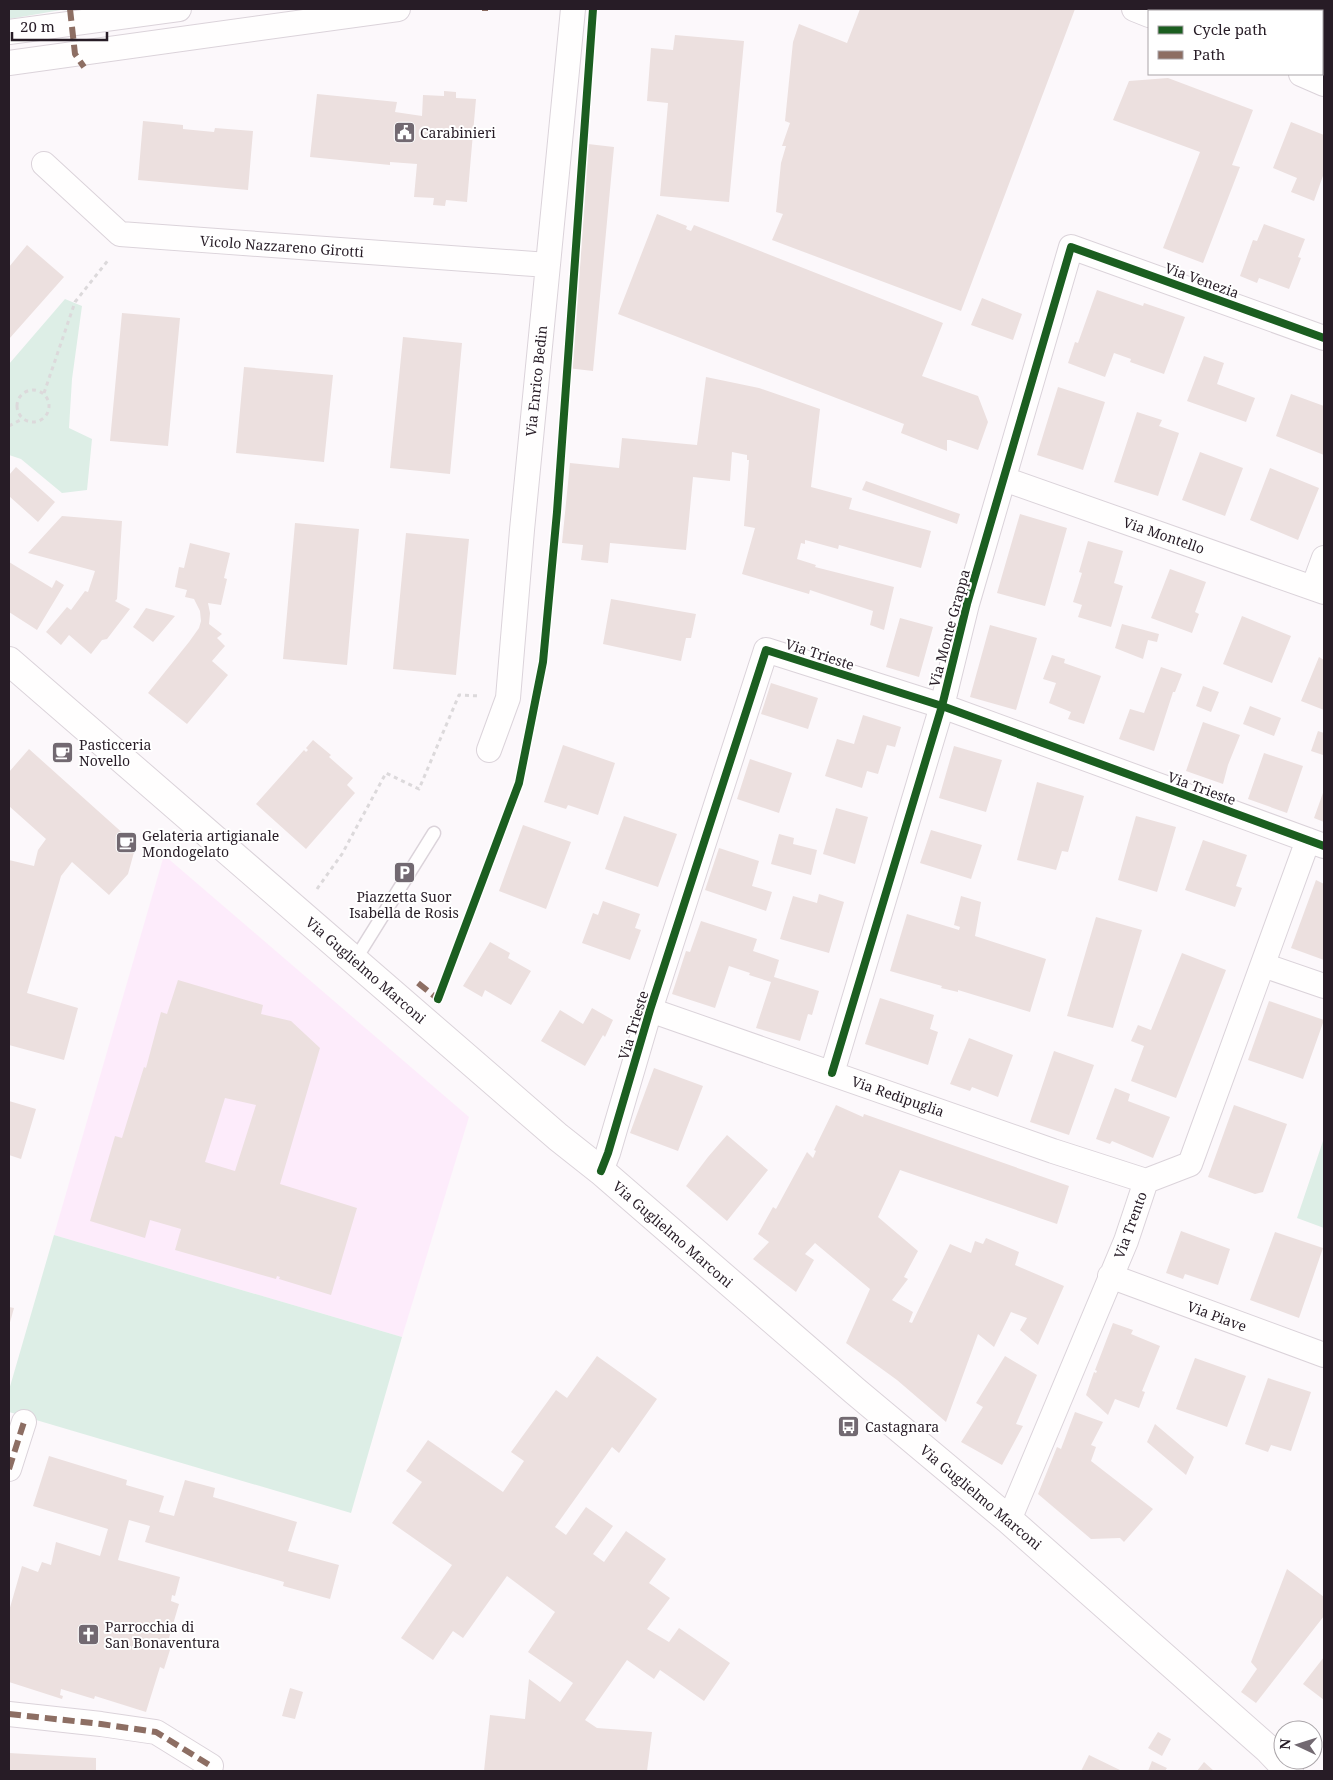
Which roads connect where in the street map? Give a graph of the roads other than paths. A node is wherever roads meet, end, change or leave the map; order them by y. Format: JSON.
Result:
{"nodes":[{"id":1,"x":179,"y":9,"type":"edge"},
{"id":2,"x":398,"y":9,"type":"edge"},
{"id":3,"x":574,"y":9,"type":"edge"},
{"id":4,"x":1134,"y":9,"type":"edge"},
{"id":5,"x":1148,"y":15,"type":"edge"},
{"id":6,"x":9,"y":32,"type":"edge"},
{"id":7,"x":9,"y":63,"type":"edge"},
{"id":8,"x":1303,"y":75,"type":"edge"},
{"id":9,"x":1324,"y":84,"type":"edge"},
{"id":10,"x":44,"y":164,"type":"dead end"},
{"id":11,"x":1072,"y":247,"type":"joint"},
{"id":12,"x":548,"y":264,"type":"junction"},
{"id":13,"x":1324,"y":338,"type":"edge"},
{"id":14,"x":1004,"y":479,"type":"junction"},
{"id":15,"x":1324,"y":558,"type":"edge"},
{"id":16,"x":1319,"y":590,"type":"edge"},
{"id":17,"x":9,"y":661,"type":"edge"},
{"id":18,"x":942,"y":706,"type":"junction"},
{"id":19,"x":490,"y":750,"type":"dead end"},
{"id":20,"x":434,"y":832,"type":"dead end"},
{"id":21,"x":1316,"y":843,"type":"edge"},
{"id":22,"x":355,"y":960,"type":"junction"},
{"id":23,"x":1263,"y":965,"type":"junction"},
{"id":24,"x":1324,"y":986,"type":"edge"},
{"id":25,"x":650,"y":1010,"type":"junction"},
{"id":26,"x":832,"y":1073,"type":"junction"},
{"id":27,"x":600,"y":1171,"type":"junction"},
{"id":28,"x":1146,"y":1181,"type":"junction"},
{"id":29,"x":1110,"y":1276,"type":"junction"},
{"id":30,"x":1324,"y":1355,"type":"edge"},
{"id":31,"x":24,"y":1422,"type":"dead end"},
{"id":32,"x":9,"y":1469,"type":"edge"},
{"id":33,"x":1009,"y":1520,"type":"junction"},
{"id":34,"x":9,"y":1714,"type":"edge"},
{"id":35,"x":1273,"y":1751,"type":"edge"},
{"id":36,"x":211,"y":1766,"type":"dead end"}],
"edges":[{"from":1,"to":6,"type":"street"},
{"from":2,"to":7,"type":"street"},
{"from":3,"to":12,"type":"street","name":"Via Enrico Bedin"},
{"from":4,"to":5,"type":"street"},
{"from":8,"to":9,"type":"street"},
{"from":10,"to":12,"type":"street","name":"Vicolo Nazzareno Girotti"},
{"from":11,"to":13,"type":"street","name":"Via Venezia"},
{"from":11,"to":14,"type":"street","name":"Via Monte Grappa"},
{"from":12,"to":19,"type":"street","name":"Via Enrico Bedin"},
{"from":14,"to":16,"type":"street","name":"Via Montello"},
{"from":14,"to":18,"type":"street","name":"Via Monte Grappa"},
{"from":15,"to":16,"type":"street"},
{"from":17,"to":22,"type":"main road","name":"Via Guglielmo Marconi"},
{"from":18,"to":21,"type":"street","name":"Via Trieste"},
{"from":18,"to":25,"type":"street","name":"Via Trieste"},
{"from":18,"to":26,"type":"street","name":"Via Monte Grappa"},
{"from":20,"to":22,"type":"lane"},
{"from":21,"to":23,"type":"street","name":"Via Trento"},
{"from":22,"to":27,"type":"main road","name":"Via Guglielmo Marconi"},
{"from":23,"to":24,"type":"street"},
{"from":23,"to":28,"type":"street","name":"Via Trento"},
{"from":25,"to":26,"type":"street","name":"Via Redipuglia"},
{"from":25,"to":27,"type":"street","name":"Via Trieste"},
{"from":26,"to":28,"type":"street","name":"Via Redipuglia"},
{"from":27,"to":33,"type":"main road","name":"Via Guglielmo Marconi"},
{"from":28,"to":29,"type":"street","name":"Via Trento"},
{"from":29,"to":30,"type":"street","name":"Via Piave"},
{"from":29,"to":33,"type":"street","name":"Via Trento"},
{"from":31,"to":32,"type":"street"},
{"from":33,"to":35,"type":"main road","name":"Via Guglielmo Marconi"},
{"from":34,"to":36,"type":"street"}]}
